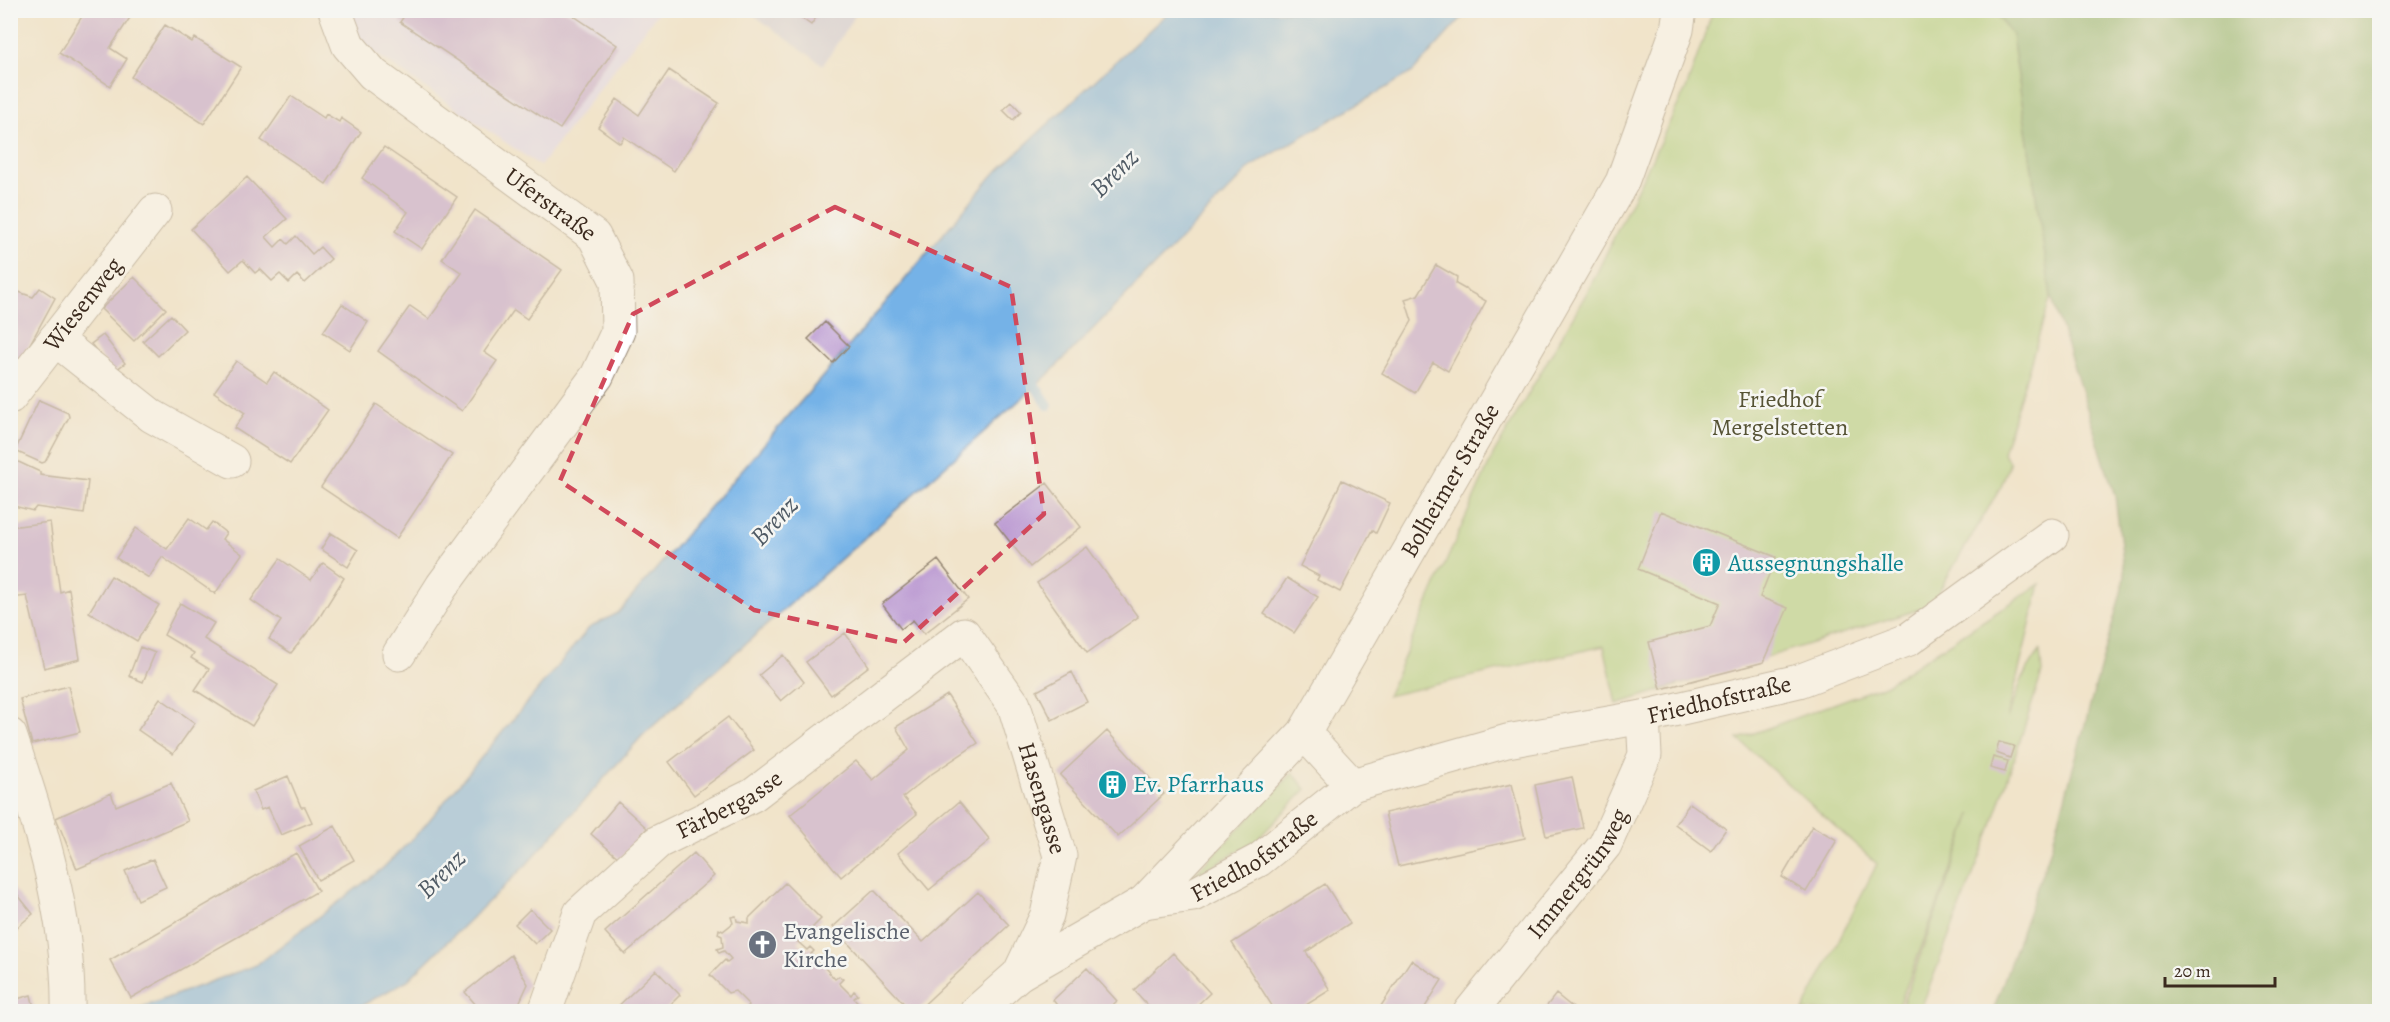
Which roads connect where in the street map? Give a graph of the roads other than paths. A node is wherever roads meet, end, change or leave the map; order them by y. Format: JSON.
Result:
{"nodes":[{"id":1,"x":334,"y":10,"type":"edge"},
{"id":2,"x":1680,"y":10,"type":"edge"},
{"id":3,"x":155,"y":211,"type":"dead end"},
{"id":4,"x":55,"y":339,"type":"junction"},
{"id":5,"x":10,"y":397,"type":"edge"},
{"id":6,"x":232,"y":461,"type":"dead end"},
{"id":7,"x":2052,"y":535,"type":"dead end"},
{"id":8,"x":964,"y":634,"type":"joint"},
{"id":9,"x":399,"y":654,"type":"dead end"},
{"id":10,"x":1643,"y":717,"type":"junction"},
{"id":11,"x":1304,"y":733,"type":"junction"},
{"id":12,"x":10,"y":735,"type":"edge"},
{"id":13,"x":1352,"y":785,"type":"junction"},
{"id":14,"x":1144,"y":902,"type":"junction"},
{"id":15,"x":1019,"y":974,"type":"junction"},
{"id":16,"x":69,"y":1002,"type":"edge"},
{"id":17,"x":545,"y":1011,"type":"edge"},
{"id":18,"x":976,"y":1011,"type":"edge"},
{"id":19,"x":1470,"y":1011,"type":"edge"}],
"edges":[{"from":1,"to":9,"type":"street","name":"Uferstraße"},
{"from":2,"to":11,"type":"street","name":"Bolheimer Straße"},
{"from":3,"to":4,"type":"street","name":"Wiesenweg"},
{"from":4,"to":5,"type":"street","name":"Wiesenweg"},
{"from":4,"to":6,"type":"street"},
{"from":7,"to":10,"type":"street","name":"Friedhofstraße"},
{"from":8,"to":15,"type":"street","name":"Hasengasse"},
{"from":8,"to":17,"type":"street","name":"Färbergasse"},
{"from":10,"to":13,"type":"street","name":"Friedhofstraße"},
{"from":10,"to":19,"type":"street","name":"Immergrünweg"},
{"from":11,"to":13,"type":"street"},
{"from":11,"to":14,"type":"street","name":"Bolheimer Straße"},
{"from":12,"to":16,"type":"street"},
{"from":13,"to":14,"type":"street","name":"Friedhofstraße"},
{"from":14,"to":15,"type":"street"},
{"from":15,"to":18,"type":"street"}]}
